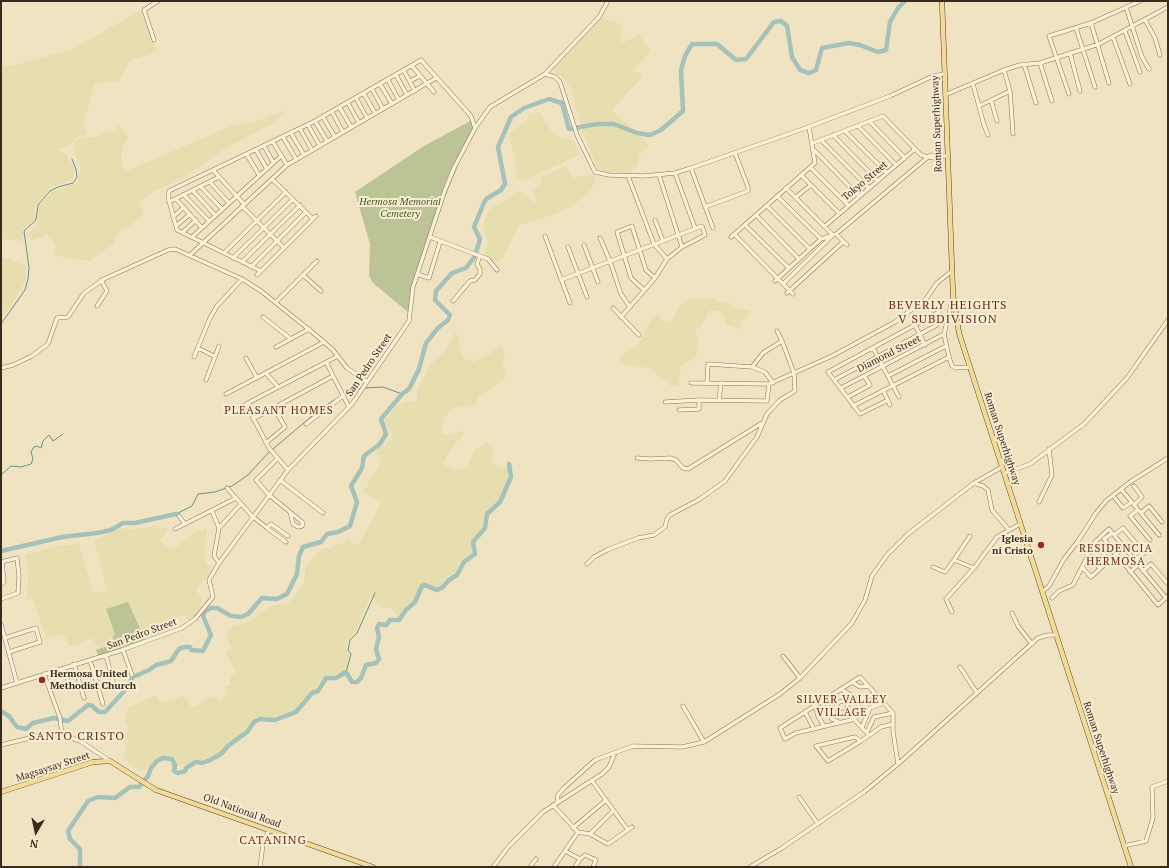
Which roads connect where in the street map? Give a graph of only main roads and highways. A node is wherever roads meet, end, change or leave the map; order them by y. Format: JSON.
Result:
{"nodes":[{"id":1,"x":942,"y":1,"type":"edge"},
{"id":2,"x":110,"y":761,"type":"joint"},
{"id":3,"x":1,"y":792,"type":"edge"},
{"id":4,"x":374,"y":867,"type":"edge"},
{"id":5,"x":1131,"y":867,"type":"edge"}],
"edges":[{"from":1,"to":5,"type":"main road","name":"Roman Superhighway"},
{"from":2,"to":3,"type":"main road","name":"Magsaysay Street"},
{"from":2,"to":4,"type":"main road","name":"Old National Road"}]}
